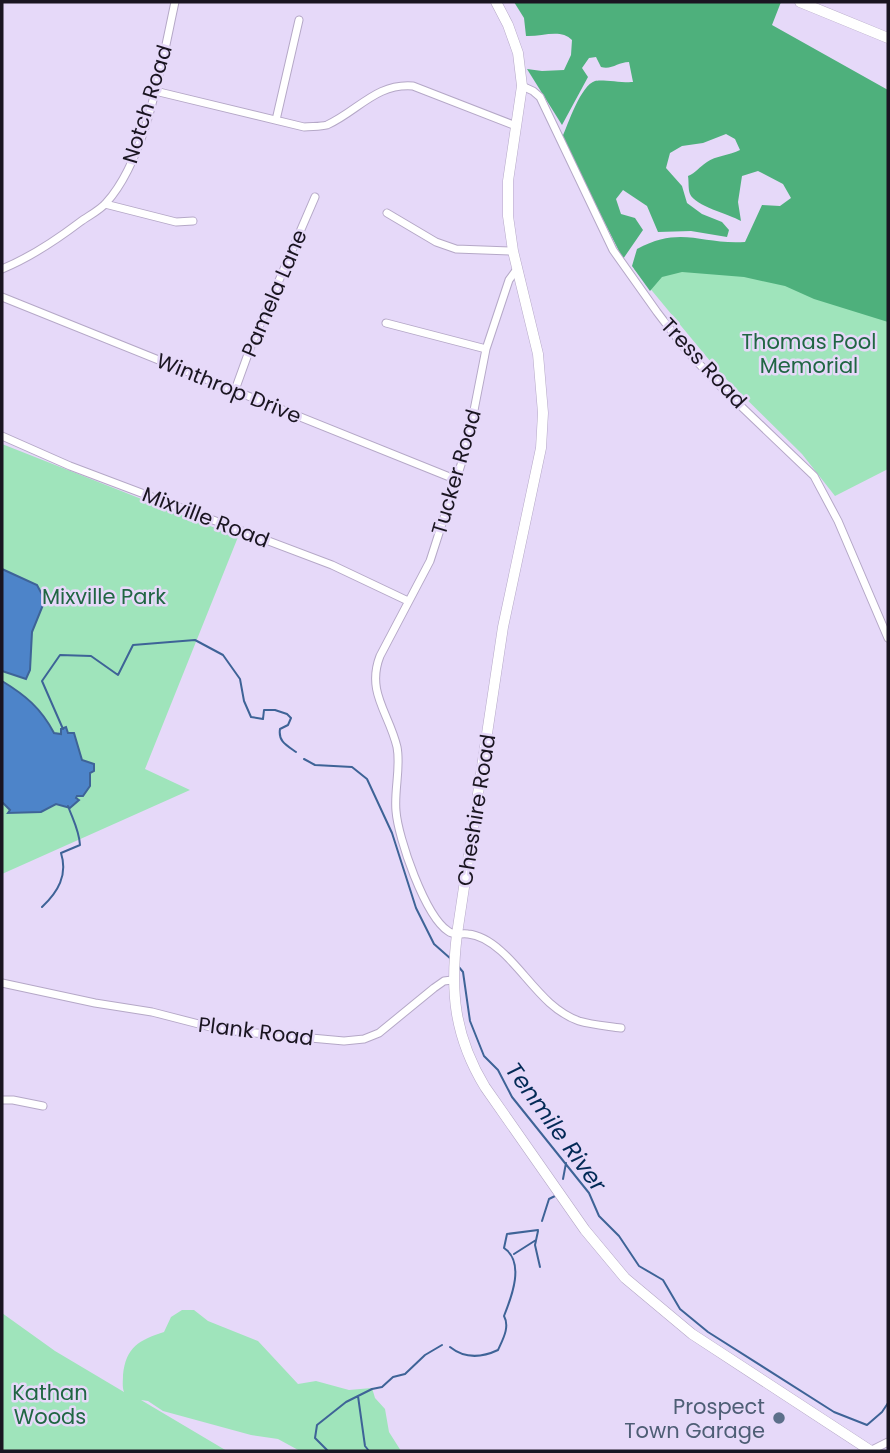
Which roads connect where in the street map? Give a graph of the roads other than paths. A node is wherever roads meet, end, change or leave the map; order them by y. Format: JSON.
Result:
{"nodes":[{"id":1,"x":175,"y":2,"type":"edge"},
{"id":2,"x":496,"y":2,"type":"edge"},
{"id":3,"x":800,"y":2,"type":"edge"},
{"id":4,"x":299,"y":20,"type":"dead end"},
{"id":5,"x":888,"y":38,"type":"edge"},
{"id":6,"x":522,"y":86,"type":"junction"},
{"id":7,"x":155,"y":90,"type":"junction"},
{"id":8,"x":276,"y":120,"type":"junction"},
{"id":9,"x":516,"y":126,"type":"junction"},
{"id":10,"x":315,"y":197,"type":"dead end"},
{"id":11,"x":105,"y":204,"type":"junction"},
{"id":12,"x":387,"y":213,"type":"dead end"},
{"id":13,"x":193,"y":221,"type":"dead end"},
{"id":14,"x":513,"y":251,"type":"junction"},
{"id":15,"x":2,"y":269,"type":"edge"},
{"id":16,"x":517,"y":269,"type":"junction"},
{"id":17,"x":2,"y":297,"type":"edge"},
{"id":18,"x":386,"y":323,"type":"dead end"},
{"id":19,"x":486,"y":349,"type":"junction"},
{"id":20,"x":235,"y":390,"type":"junction"},
{"id":21,"x":2,"y":436,"type":"edge"},
{"id":22,"x":457,"y":480,"type":"junction"},
{"id":23,"x":408,"y":601,"type":"junction"},
{"id":24,"x":888,"y":638,"type":"edge"},
{"id":25,"x":457,"y":934,"type":"junction"},
{"id":26,"x":452,"y":980,"type":"junction"},
{"id":27,"x":2,"y":983,"type":"edge"},
{"id":28,"x":621,"y":1028,"type":"dead end"},
{"id":29,"x":2,"y":1100,"type":"edge"},
{"id":30,"x":43,"y":1106,"type":"dead end"},
{"id":31,"x":888,"y":1442,"type":"edge"},
{"id":32,"x":870,"y":1451,"type":"edge"}],
"edges":[{"from":1,"to":7,"type":"street","name":"Notch Road"},
{"from":2,"to":6,"type":"main road","name":"Cheshire Road"},
{"from":3,"to":5,"type":"main road"},
{"from":4,"to":8,"type":"street"},
{"from":6,"to":9,"type":"main road","name":"Cheshire Road"},
{"from":6,"to":24,"type":"street","name":"Tress Road"},
{"from":7,"to":8,"type":"street"},
{"from":7,"to":11,"type":"street","name":"Notch Road"},
{"from":8,"to":9,"type":"street"},
{"from":9,"to":14,"type":"main road","name":"Cheshire Road"},
{"from":10,"to":20,"type":"street","name":"Pamela Lane"},
{"from":11,"to":13,"type":"street"},
{"from":11,"to":15,"type":"street","name":"Notch Road"},
{"from":12,"to":14,"type":"street"},
{"from":14,"to":16,"type":"main road","name":"Cheshire Road"},
{"from":16,"to":19,"type":"street","name":"Tucker Road"},
{"from":16,"to":25,"type":"main road","name":"Cheshire Road"},
{"from":17,"to":20,"type":"street","name":"Winthrop Drive"},
{"from":18,"to":19,"type":"street"},
{"from":19,"to":22,"type":"street","name":"Tucker Road"},
{"from":20,"to":22,"type":"street","name":"Winthrop Drive"},
{"from":21,"to":23,"type":"street","name":"Mixville Road"},
{"from":22,"to":23,"type":"street","name":"Tucker Road"},
{"from":23,"to":25,"type":"street","name":"Tucker Road"},
{"from":25,"to":26,"type":"main road","name":"Cheshire Road"},
{"from":25,"to":28,"type":"street"},
{"from":26,"to":27,"type":"street","name":"Plank Road"},
{"from":26,"to":32,"type":"main road","name":"Cheshire Road"},
{"from":29,"to":30,"type":"street"},
{"from":31,"to":32,"type":"street"}]}
